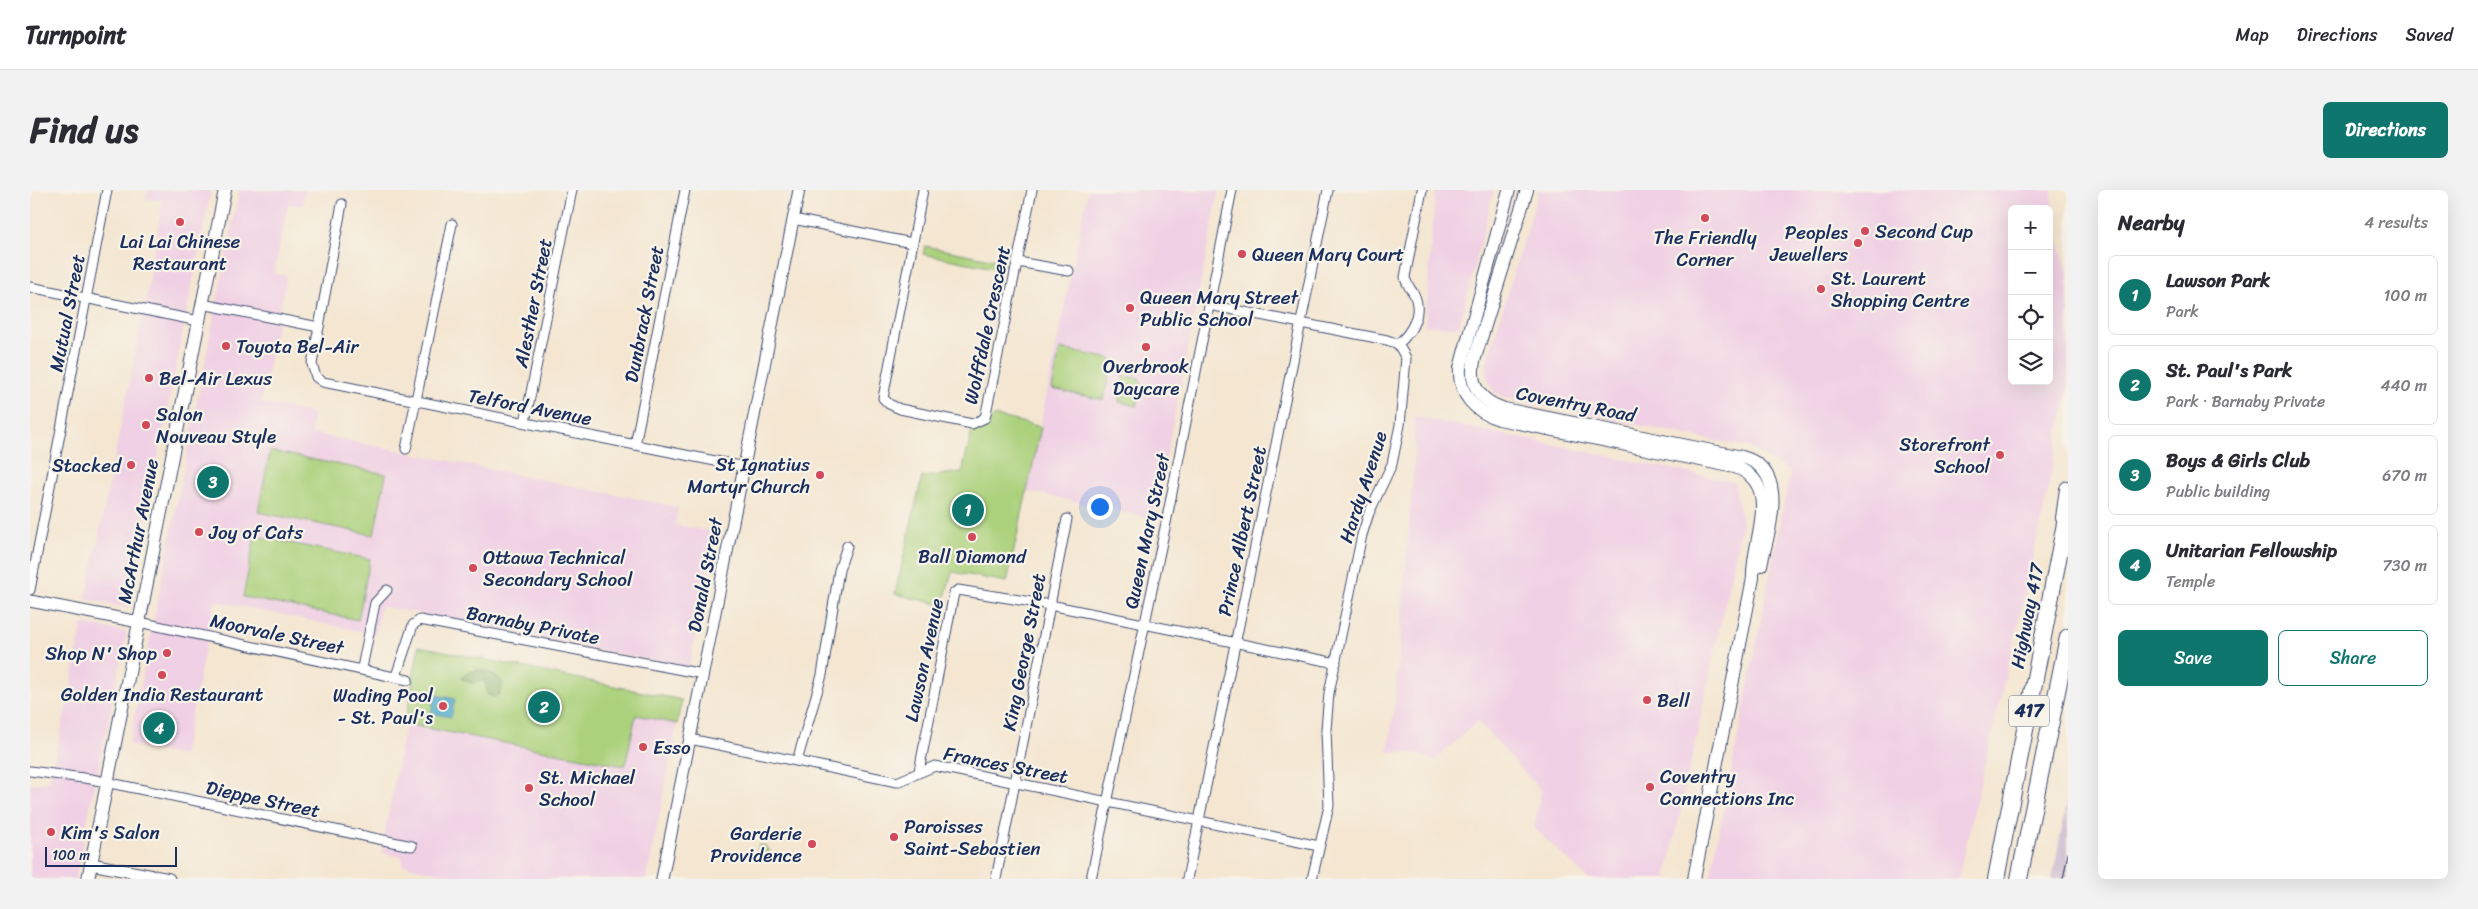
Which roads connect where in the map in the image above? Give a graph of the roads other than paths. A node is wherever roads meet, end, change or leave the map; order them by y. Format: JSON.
{"nodes":[{"id":1,"x":107,"y":190,"type":"edge"},
{"id":2,"x":225,"y":190,"type":"edge"},
{"id":3,"x":572,"y":190,"type":"edge"},
{"id":4,"x":685,"y":190,"type":"edge"},
{"id":5,"x":799,"y":190,"type":"edge"},
{"id":6,"x":923,"y":190,"type":"edge"},
{"id":7,"x":1032,"y":190,"type":"edge"},
{"id":8,"x":1232,"y":190,"type":"edge"},
{"id":9,"x":1328,"y":190,"type":"edge"},
{"id":10,"x":1422,"y":190,"type":"edge"},
{"id":11,"x":1509,"y":190,"type":"edge"},
{"id":12,"x":1527,"y":190,"type":"edge"},
{"id":13,"x":342,"y":204,"type":"dead end"},
{"id":14,"x":793,"y":219,"type":"junction"},
{"id":15,"x":452,"y":224,"type":"dead end"},
{"id":16,"x":912,"y":243,"type":"junction"},
{"id":17,"x":1018,"y":262,"type":"junction"},
{"id":18,"x":1069,"y":271,"type":"dead end"},
{"id":19,"x":30,"y":287,"type":"edge"},
{"id":20,"x":86,"y":298,"type":"junction"},
{"id":21,"x":202,"y":304,"type":"junction"},
{"id":22,"x":1209,"y":305,"type":"junction"},
{"id":23,"x":199,"y":321,"type":"junction"},
{"id":24,"x":1302,"y":324,"type":"junction"},
{"id":25,"x":318,"y":327,"type":"junction"},
{"id":26,"x":1398,"y":344,"type":"junction"},
{"id":27,"x":415,"y":400,"type":"junction"},
{"id":28,"x":525,"y":422,"type":"junction"},
{"id":29,"x":635,"y":444,"type":"junction"},
{"id":30,"x":406,"y":449,"type":"dead end"},
{"id":31,"x":745,"y":467,"type":"junction"},
{"id":32,"x":2068,"y":489,"type":"edge"},
{"id":33,"x":2068,"y":508,"type":"edge"},
{"id":34,"x":1067,"y":519,"type":"dead end"},
{"id":35,"x":2061,"y":543,"type":"junction"},
{"id":36,"x":847,"y":546,"type":"dead end"},
{"id":37,"x":1754,"y":578,"type":"junction"},
{"id":38,"x":30,"y":590,"type":"edge"},
{"id":39,"x":388,"y":590,"type":"dead end"},
{"id":40,"x":30,"y":601,"type":"edge"},
{"id":41,"x":1050,"y":605,"type":"junction"},
{"id":42,"x":139,"y":622,"type":"junction"},
{"id":43,"x":1144,"y":626,"type":"junction"},
{"id":44,"x":2068,"y":636,"type":"edge"},
{"id":45,"x":1235,"y":644,"type":"junction"},
{"id":46,"x":1336,"y":663,"type":"junction"},
{"id":47,"x":362,"y":668,"type":"junction"},
{"id":48,"x":703,"y":674,"type":"junction"},
{"id":49,"x":396,"y":676,"type":"junction"},
{"id":50,"x":408,"y":680,"type":"dead end"},
{"id":51,"x":690,"y":739,"type":"junction"},
{"id":52,"x":797,"y":761,"type":"junction"},
{"id":53,"x":30,"y":771,"type":"edge"},
{"id":54,"x":919,"y":771,"type":"junction"},
{"id":55,"x":107,"y":783,"type":"junction"},
{"id":56,"x":1015,"y":783,"type":"junction"},
{"id":57,"x":1107,"y":801,"type":"junction"},
{"id":58,"x":1198,"y":821,"type":"junction"},
{"id":59,"x":412,"y":846,"type":"dead end"},
{"id":60,"x":1319,"y":846,"type":"junction"},
{"id":61,"x":91,"y":864,"type":"junction"},
{"id":62,"x":88,"y":879,"type":"edge"},
{"id":63,"x":169,"y":879,"type":"edge"},
{"id":64,"x":662,"y":879,"type":"edge"},
{"id":65,"x":996,"y":879,"type":"edge"},
{"id":66,"x":1091,"y":879,"type":"edge"},
{"id":67,"x":1187,"y":879,"type":"edge"},
{"id":68,"x":1312,"y":879,"type":"edge"},
{"id":69,"x":1694,"y":879,"type":"edge"},
{"id":70,"x":1996,"y":879,"type":"edge"},
{"id":71,"x":2019,"y":879,"type":"edge"}],
"edges":[{"from":1,"to":20,"type":"street","name":"Mutual Street"},
{"from":2,"to":21,"type":"main road","name":"McArthur Avenue"},
{"from":3,"to":28,"type":"street","name":"Alesther Street"},
{"from":4,"to":29,"type":"street","name":"Dunbrack Street"},
{"from":5,"to":14,"type":"street","name":"Donald Street"},
{"from":6,"to":16,"type":"street","name":"Wolffdale Crescent"},
{"from":7,"to":17,"type":"street","name":"Wolffdale Crescent"},
{"from":8,"to":22,"type":"street","name":"Queen Mary Street"},
{"from":9,"to":24,"type":"street","name":"Prince Albert Street"},
{"from":10,"to":26,"type":"street"},
{"from":11,"to":37,"type":"main road","name":"Coventry Road"},
{"from":12,"to":37,"type":"main road","name":"Coventry Road"},
{"from":13,"to":25,"type":"street"},
{"from":14,"to":16,"type":"street"},
{"from":14,"to":31,"type":"street","name":"Donald Street"},
{"from":15,"to":27,"type":"street"},
{"from":16,"to":17,"type":"street","name":"Wolffdale Crescent"},
{"from":17,"to":18,"type":"street"},
{"from":19,"to":20,"type":"street"},
{"from":20,"to":23,"type":"street"},
{"from":20,"to":38,"type":"street","name":"Mutual Street"},
{"from":21,"to":23,"type":"main road","name":"McArthur Avenue"},
{"from":21,"to":25,"type":"street"},
{"from":22,"to":24,"type":"street"},
{"from":22,"to":43,"type":"street","name":"Queen Mary Street"},
{"from":23,"to":42,"type":"main road","name":"McArthur Avenue"},
{"from":24,"to":26,"type":"street"},
{"from":24,"to":45,"type":"street","name":"Prince Albert Street"},
{"from":25,"to":27,"type":"street","name":"Telford Avenue"},
{"from":26,"to":46,"type":"street","name":"Hardy Avenue"},
{"from":27,"to":28,"type":"street","name":"Telford Avenue"},
{"from":27,"to":30,"type":"street"},
{"from":28,"to":29,"type":"street","name":"Telford Avenue"},
{"from":29,"to":31,"type":"street","name":"Telford Avenue"},
{"from":31,"to":48,"type":"street","name":"Donald Street"},
{"from":32,"to":35,"type":"highway"},
{"from":33,"to":35,"type":"highway","name":"Highway 417","number":"417"},
{"from":34,"to":41,"type":"street","name":"King George Street"},
{"from":35,"to":70,"type":"highway","name":"Highway 417","number":"417"},
{"from":36,"to":52,"type":"street"},
{"from":37,"to":69,"type":"main road","name":"Coventry Road"},
{"from":39,"to":47,"type":"street"},
{"from":40,"to":42,"type":"street"},
{"from":41,"to":43,"type":"street"},
{"from":41,"to":54,"type":"street","name":"Lawson Avenue"},
{"from":41,"to":56,"type":"street","name":"King George Street"},
{"from":42,"to":47,"type":"street","name":"Moorvale Street"},
{"from":42,"to":55,"type":"main road","name":"McArthur Avenue"},
{"from":43,"to":45,"type":"street"},
{"from":43,"to":57,"type":"street","name":"Queen Mary Street"},
{"from":44,"to":71,"type":"highway","number":"417"},
{"from":45,"to":46,"type":"street"},
{"from":45,"to":58,"type":"street","name":"Prince Albert Street"},
{"from":46,"to":60,"type":"street","name":"Hardy Avenue"},
{"from":47,"to":49,"type":"street","name":"Moorvale Street"},
{"from":48,"to":49,"type":"street","name":"Barnaby Private"},
{"from":48,"to":51,"type":"street","name":"Donald Street"},
{"from":49,"to":50,"type":"street","name":"Moorvale Street"},
{"from":51,"to":52,"type":"street","name":"Frances Street"},
{"from":51,"to":64,"type":"street","name":"Donald Street"},
{"from":52,"to":54,"type":"street","name":"Frances Street"},
{"from":53,"to":55,"type":"street","name":"Dieppe Street"},
{"from":54,"to":56,"type":"street","name":"Frances Street"},
{"from":55,"to":59,"type":"street","name":"Dieppe Street"},
{"from":55,"to":61,"type":"main road","name":"McArthur Avenue"},
{"from":56,"to":57,"type":"street","name":"Frances Street"},
{"from":56,"to":65,"type":"street","name":"King George Street"},
{"from":57,"to":58,"type":"street","name":"Frances Street"},
{"from":57,"to":66,"type":"street","name":"Queen Mary Street"},
{"from":58,"to":60,"type":"street","name":"Frances Street"},
{"from":58,"to":67,"type":"street","name":"Prince Albert Street"},
{"from":60,"to":68,"type":"street","name":"Hardy Avenue"},
{"from":61,"to":62,"type":"main road","name":"McArthur Avenue"},
{"from":61,"to":63,"type":"street"}]}
